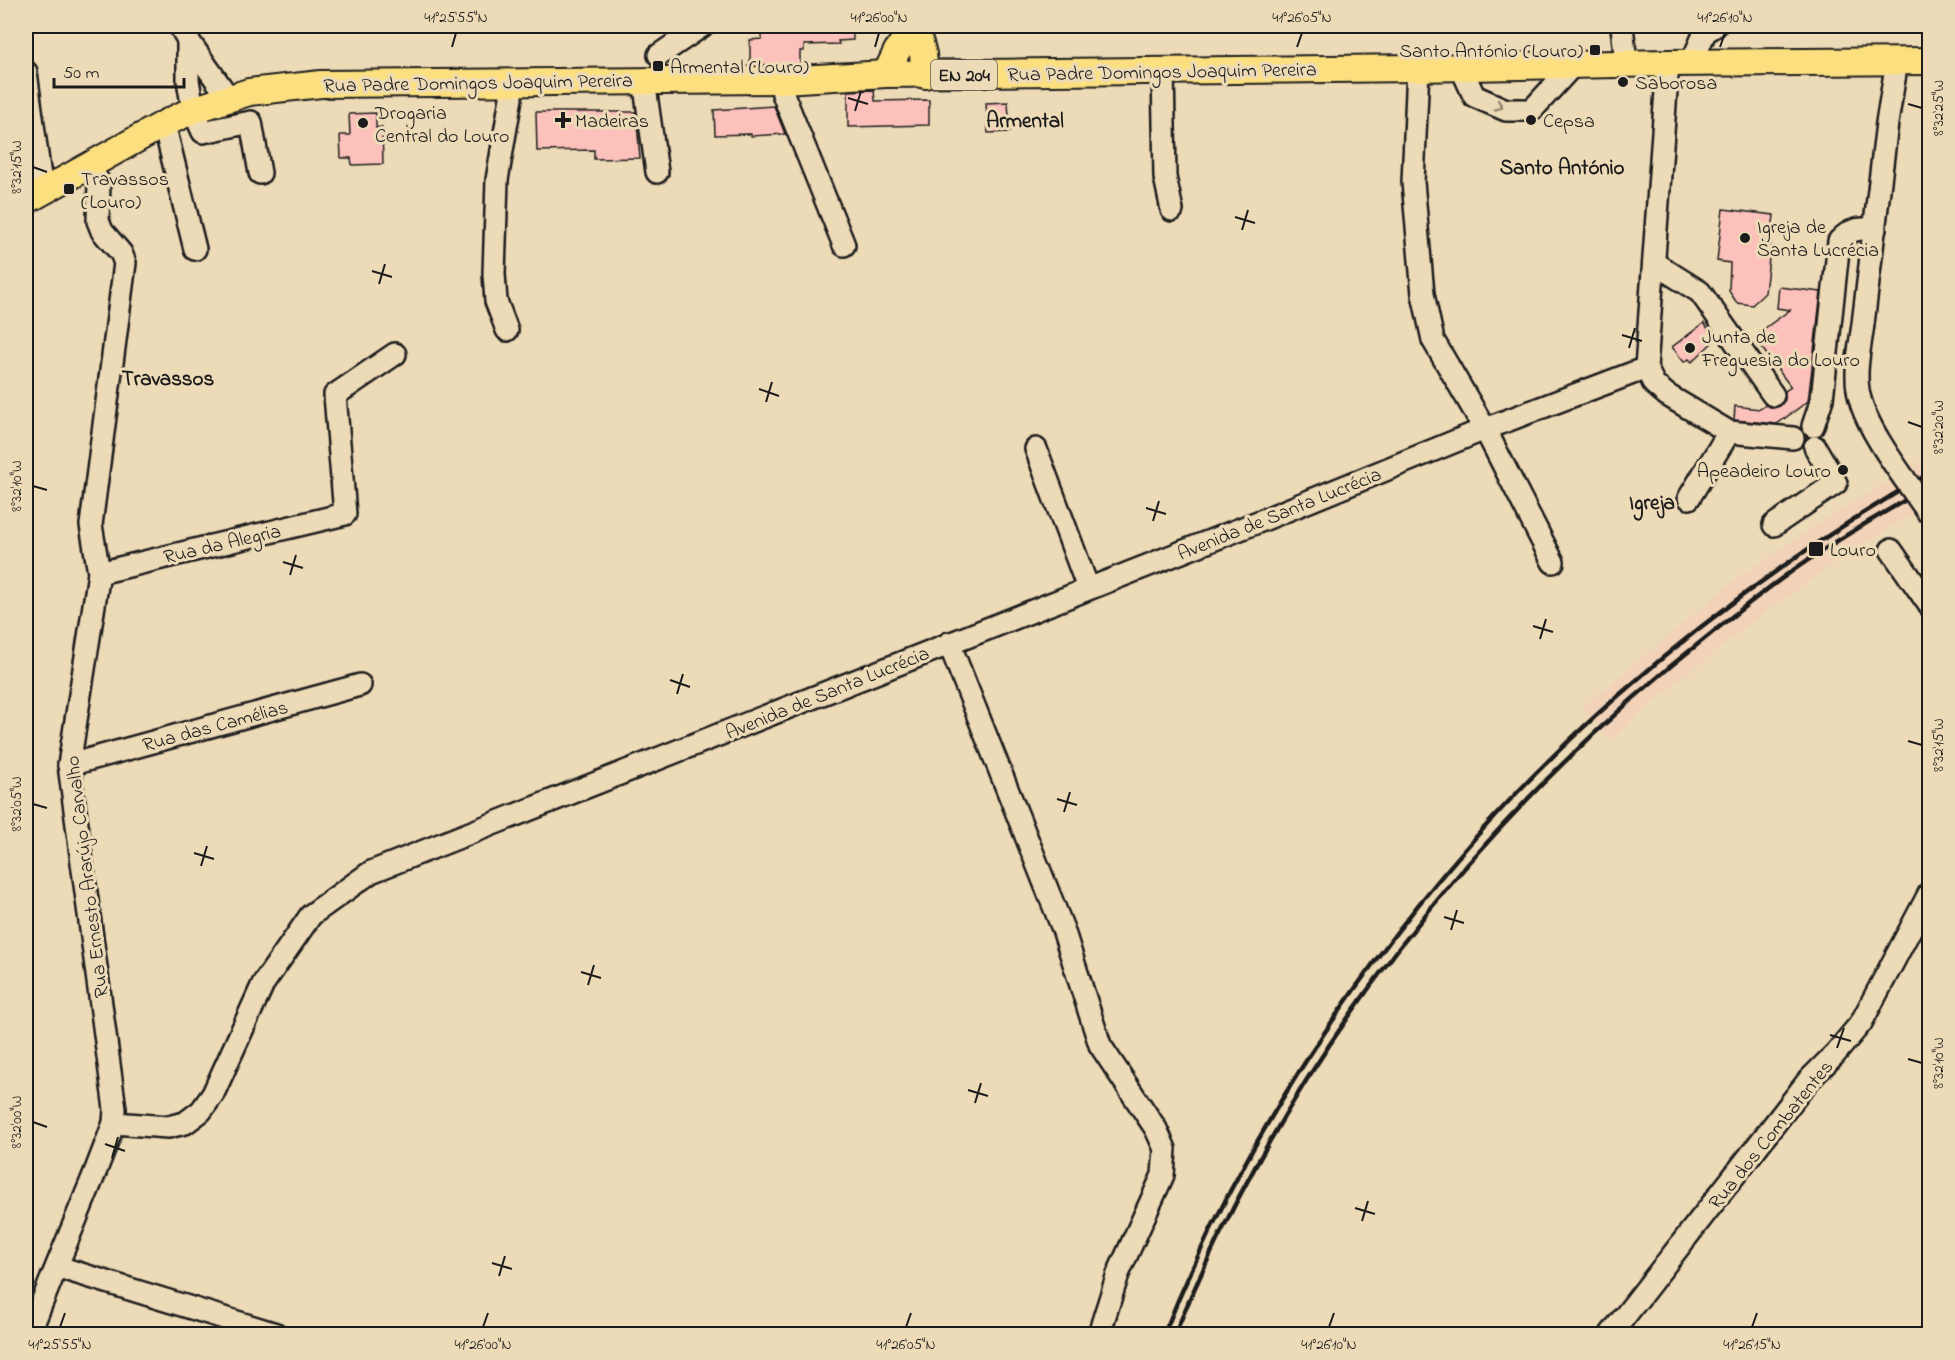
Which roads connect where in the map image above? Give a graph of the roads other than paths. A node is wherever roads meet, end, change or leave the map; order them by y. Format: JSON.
{"nodes":[{"id":1,"x":702,"y":26,"type":"edge"},
{"id":2,"x":914,"y":26,"type":"edge"},
{"id":3,"x":1622,"y":26,"type":"edge"},
{"id":4,"x":1715,"y":26,"type":"edge"},
{"id":5,"x":184,"y":33,"type":"edge"},
{"id":6,"x":659,"y":55,"type":"dead end"},
{"id":7,"x":1897,"y":61,"type":"junction"},
{"id":8,"x":1929,"y":61,"type":"edge"},
{"id":9,"x":1680,"y":62,"type":"junction"},
{"id":10,"x":1626,"y":63,"type":"junction"},
{"id":11,"x":1574,"y":65,"type":"junction"},
{"id":12,"x":1461,"y":67,"type":"junction"},
{"id":13,"x":1418,"y":68,"type":"junction"},
{"id":14,"x":1163,"y":70,"type":"junction"},
{"id":15,"x":26,"y":72,"type":"edge"},
{"id":16,"x":886,"y":74,"type":"junction"},
{"id":17,"x":925,"y":75,"type":"junction"},
{"id":18,"x":644,"y":80,"type":"junction"},
{"id":19,"x":782,"y":80,"type":"junction"},
{"id":20,"x":510,"y":81,"type":"junction"},
{"id":21,"x":239,"y":95,"type":"junction"},
{"id":22,"x":193,"y":110,"type":"junction"},
{"id":23,"x":251,"y":122,"type":"junction"},
{"id":24,"x":164,"y":124,"type":"junction"},
{"id":25,"x":90,"y":165,"type":"junction"},
{"id":26,"x":657,"y":172,"type":"dead end"},
{"id":27,"x":260,"y":173,"type":"dead end"},
{"id":28,"x":34,"y":197,"type":"edge"},
{"id":29,"x":1172,"y":210,"type":"dead end"},
{"id":30,"x":1875,"y":229,"type":"junction"},
{"id":31,"x":844,"y":245,"type":"dead end"},
{"id":32,"x":195,"y":249,"type":"dead end"},
{"id":33,"x":1654,"y":263,"type":"junction"},
{"id":34,"x":507,"y":330,"type":"dead end"},
{"id":35,"x":395,"y":354,"type":"dead end"},
{"id":36,"x":1646,"y":368,"type":"junction"},
{"id":37,"x":1773,"y":394,"type":"dead end"},
{"id":38,"x":1485,"y":429,"type":"junction"},
{"id":39,"x":1729,"y":432,"type":"junction"},
{"id":40,"x":1814,"y":437,"type":"junction"},
{"id":41,"x":1036,"y":449,"type":"dead end"},
{"id":42,"x":1689,"y":498,"type":"dead end"},
{"id":43,"x":1929,"y":515,"type":"edge"},
{"id":44,"x":1774,"y":525,"type":"dead end"},
{"id":45,"x":1897,"y":559,"type":"dead end"},
{"id":46,"x":1553,"y":562,"type":"dead end"},
{"id":47,"x":99,"y":573,"type":"junction"},
{"id":48,"x":1088,"y":588,"type":"junction"},
{"id":49,"x":1929,"y":606,"type":"edge"},
{"id":50,"x":949,"y":643,"type":"junction"},
{"id":51,"x":360,"y":685,"type":"dead end"},
{"id":52,"x":69,"y":765,"type":"junction"},
{"id":53,"x":1929,"y":892,"type":"edge"},
{"id":54,"x":114,"y":1122,"type":"junction"},
{"id":55,"x":58,"y":1267,"type":"junction"},
{"id":56,"x":29,"y":1335,"type":"edge"},
{"id":57,"x":276,"y":1335,"type":"edge"},
{"id":58,"x":1099,"y":1335,"type":"edge"},
{"id":59,"x":1611,"y":1335,"type":"edge"}],
"edges":[{"from":1,"to":6,"type":"street"},
{"from":2,"to":16,"type":"main road"},
{"from":2,"to":17,"type":"main road"},
{"from":3,"to":10,"type":"street"},
{"from":4,"to":9,"type":"street"},
{"from":5,"to":21,"type":"street"},
{"from":5,"to":22,"type":"street"},
{"from":7,"to":8,"type":"main road","name":"Rua Padre Domingos Joaquim Pereira","number":"EN 204"},
{"from":7,"to":9,"type":"main road","name":"Rua Padre Domingos Joaquim Pereira","number":"EN 204"},
{"from":7,"to":30,"type":"street"},
{"from":9,"to":10,"type":"main road","name":"Rua Padre Domingos Joaquim Pereira","number":"EN 204"},
{"from":9,"to":33,"type":"street"},
{"from":10,"to":11,"type":"main road","name":"Rua Padre Domingos Joaquim Pereira","number":"EN 204"},
{"from":11,"to":12,"type":"main road","name":"Rua Padre Domingos Joaquim Pereira","number":"EN 204"},
{"from":12,"to":11,"type":"street","one_way":true},
{"from":12,"to":13,"type":"main road","name":"Rua Padre Domingos Joaquim Pereira","number":"EN 204"},
{"from":13,"to":14,"type":"main road","name":"Rua Padre Domingos Joaquim Pereira","number":"EN 204"},
{"from":13,"to":38,"type":"street"},
{"from":14,"to":17,"type":"main road","name":"Rua Padre Domingos Joaquim Pereira","number":"EN 204"},
{"from":14,"to":29,"type":"street"},
{"from":15,"to":28,"type":"street"},
{"from":16,"to":17,"type":"main road","name":"Rua Padre Domingos Joaquim Pereira","number":"EN 204"},
{"from":16,"to":19,"type":"main road","name":"Rua Padre Domingos Joaquim Pereira","number":"EN 204"},
{"from":18,"to":19,"type":"main road","name":"Rua Padre Domingos Joaquim Pereira","number":"EN 204"},
{"from":18,"to":20,"type":"main road","name":"Rua Padre Domingos Joaquim Pereira","number":"EN 204"},
{"from":18,"to":26,"type":"street"},
{"from":19,"to":31,"type":"street"},
{"from":20,"to":21,"type":"main road","name":"Rua Padre Domingos Joaquim Pereira","number":"EN 204"},
{"from":20,"to":34,"type":"street"},
{"from":21,"to":22,"type":"main road","name":"Rua Padre Domingos Joaquim Pereira","number":"EN 204"},
{"from":21,"to":23,"type":"street"},
{"from":22,"to":23,"type":"street"},
{"from":22,"to":24,"type":"main road","name":"Rua Padre Domingos Joaquim Pereira","number":"EN 204"},
{"from":23,"to":27,"type":"street"},
{"from":24,"to":25,"type":"main road","name":"Rua Padre Domingos Joaquim Pereira","number":"EN 204"},
{"from":24,"to":32,"type":"street"},
{"from":25,"to":28,"type":"main road","name":"Rua Padre Domingos Joaquim Pereira","number":"EN 204"},
{"from":25,"to":47,"type":"street","name":"Rua Ernesto Ararújo Carvalho"},
{"from":30,"to":40,"type":"street"},
{"from":30,"to":43,"type":"street","bridge":true},
{"from":33,"to":36,"type":"street"},
{"from":33,"to":37,"type":"street"},
{"from":35,"to":47,"type":"street","name":"Rua da Alegria"},
{"from":36,"to":38,"type":"street","name":"Avenida de Santa Lucrécia"},
{"from":36,"to":39,"type":"street"},
{"from":38,"to":46,"type":"street"},
{"from":38,"to":48,"type":"street","name":"Avenida de Santa Lucrécia"},
{"from":39,"to":40,"type":"street"},
{"from":39,"to":42,"type":"street"},
{"from":40,"to":44,"type":"street"},
{"from":41,"to":48,"type":"street"},
{"from":45,"to":49,"type":"street"},
{"from":47,"to":52,"type":"street","name":"Rua Ernesto Ararújo Carvalho"},
{"from":48,"to":50,"type":"street","name":"Avenida de Santa Lucrécia"},
{"from":50,"to":54,"type":"street","name":"Avenida de Santa Lucrécia"},
{"from":50,"to":58,"type":"street"},
{"from":51,"to":52,"type":"street","name":"Rua das Camélias"},
{"from":52,"to":54,"type":"street","name":"Rua Ernesto Ararújo Carvalho"},
{"from":53,"to":59,"type":"street","name":"Rua dos Combatentes"},
{"from":54,"to":55,"type":"street","name":"Rua Ernesto Ararújo Carvalho"},
{"from":55,"to":56,"type":"street","name":"Rua Ernesto Ararújo Carvalho"},
{"from":55,"to":57,"type":"street"}]}
